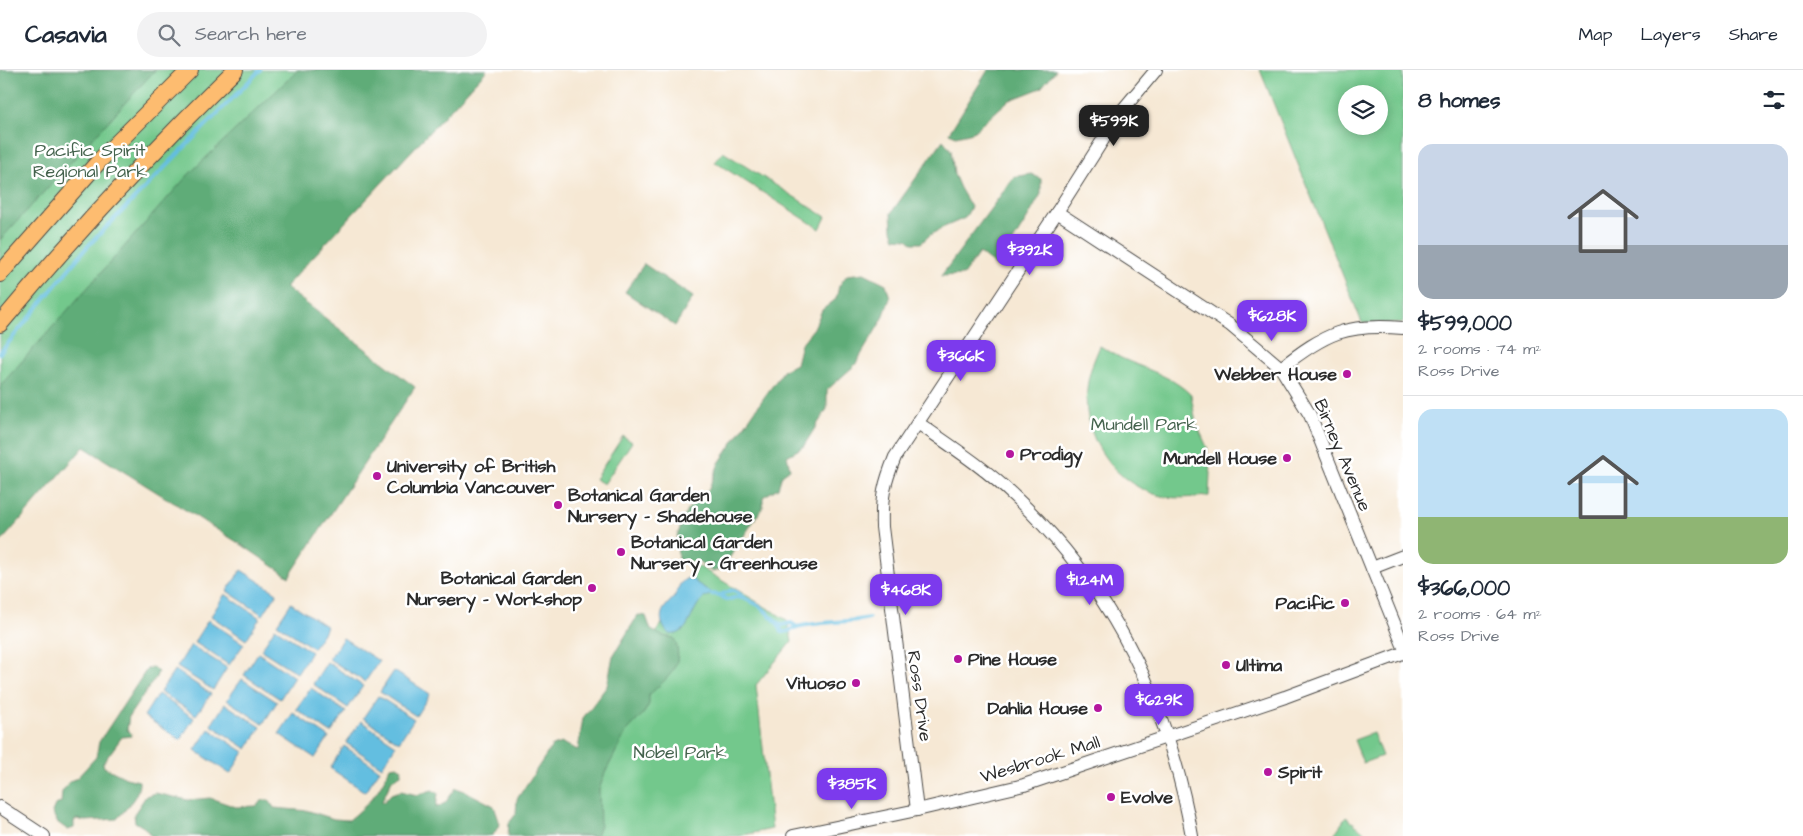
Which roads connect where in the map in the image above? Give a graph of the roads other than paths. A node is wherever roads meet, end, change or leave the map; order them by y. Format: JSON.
{"nodes":[{"id":1,"x":190,"y":70,"type":"edge"},
{"id":2,"x":235,"y":70,"type":"edge"},
{"id":3,"x":1156,"y":70,"type":"edge"},
{"id":4,"x":1057,"y":212,"type":"junction"},
{"id":5,"x":0,"y":274,"type":"edge"},
{"id":6,"x":0,"y":324,"type":"edge"},
{"id":7,"x":1403,"y":328,"type":"edge"},
{"id":8,"x":1281,"y":368,"type":"junction"},
{"id":9,"x":918,"y":423,"type":"junction"},
{"id":10,"x":1403,"y":556,"type":"edge"},
{"id":11,"x":1372,"y":568,"type":"junction"},
{"id":12,"x":1403,"y":645,"type":"edge"},
{"id":13,"x":1403,"y":653,"type":"edge"},
{"id":14,"x":1168,"y":738,"type":"junction"},
{"id":15,"x":0,"y":807,"type":"edge"},
{"id":16,"x":917,"y":810,"type":"junction"},
{"id":17,"x":44,"y":836,"type":"edge"},
{"id":18,"x":793,"y":836,"type":"edge"},
{"id":19,"x":1192,"y":836,"type":"edge"}],
"edges":[{"from":1,"to":5,"type":"main road"},
{"from":2,"to":6,"type":"main road"},
{"from":3,"to":4,"type":"street","name":"Ross Drive"},
{"from":4,"to":8,"type":"street","name":"Birney Avenue"},
{"from":4,"to":9,"type":"street","name":"Ross Drive"},
{"from":7,"to":8,"type":"street"},
{"from":8,"to":11,"type":"street","name":"Birney Avenue"},
{"from":9,"to":14,"type":"street"},
{"from":9,"to":16,"type":"street","name":"Ross Drive"},
{"from":10,"to":11,"type":"street"},
{"from":11,"to":12,"type":"street","name":"Birney Avenue"},
{"from":13,"to":14,"type":"street","name":"Wesbrook Mall"},
{"from":14,"to":16,"type":"street","name":"Wesbrook Mall"},
{"from":14,"to":19,"type":"street"},
{"from":15,"to":17,"type":"street"},
{"from":16,"to":18,"type":"street","name":"Wesbrook Mall"}]}
